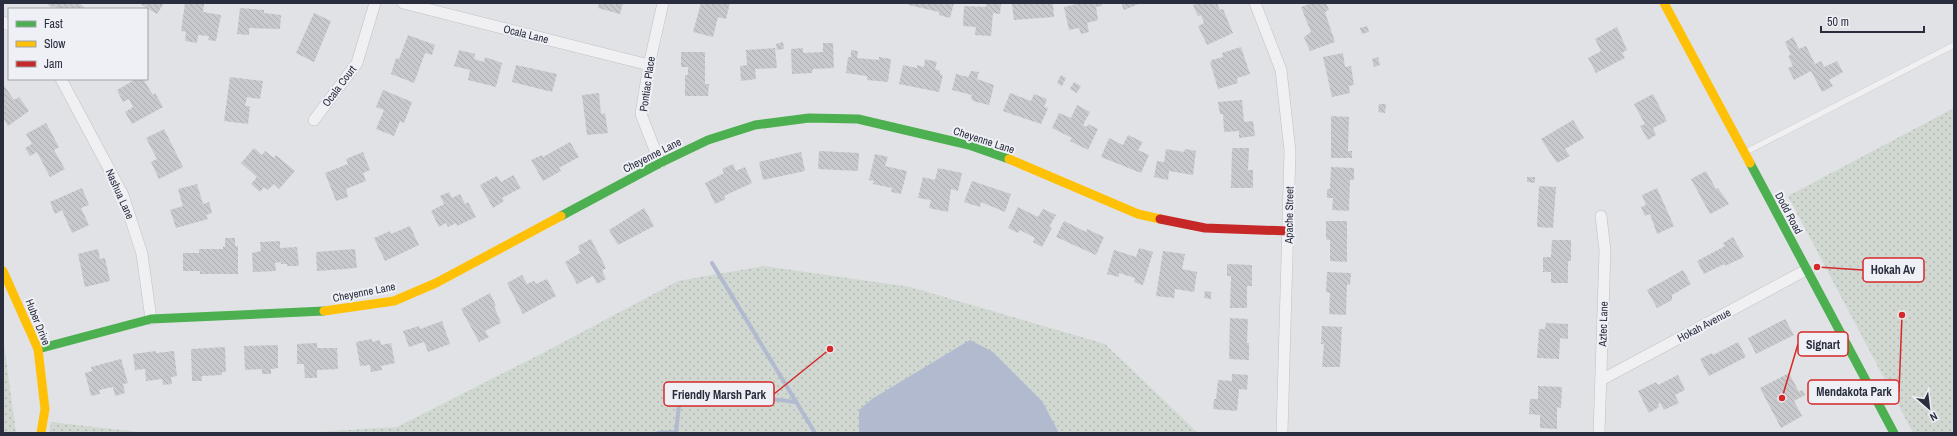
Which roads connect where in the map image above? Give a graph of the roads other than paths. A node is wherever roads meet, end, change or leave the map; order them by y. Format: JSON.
{"nodes":[{"id":1,"x":375,"y":3,"type":"edge"},
{"id":2,"x":403,"y":3,"type":"edge"},
{"id":3,"x":663,"y":3,"type":"edge"},
{"id":4,"x":1255,"y":3,"type":"edge"},
{"id":5,"x":1664,"y":3,"type":"edge"},
{"id":6,"x":1954,"y":45,"type":"edge"},
{"id":7,"x":648,"y":65,"type":"junction"},
{"id":8,"x":62,"y":80,"type":"edge"},
{"id":9,"x":314,"y":120,"type":"dead end"},
{"id":10,"x":1744,"y":153,"type":"junction"},
{"id":11,"x":660,"y":163,"type":"junction"},
{"id":12,"x":1601,"y":216,"type":"dead end"},
{"id":13,"x":1289,"y":231,"type":"junction"},
{"id":14,"x":1806,"y":270,"type":"junction"},
{"id":15,"x":3,"y":271,"type":"edge"},
{"id":16,"x":151,"y":319,"type":"junction"},
{"id":17,"x":38,"y":349,"type":"junction"},
{"id":18,"x":1601,"y":380,"type":"junction"},
{"id":19,"x":42,"y":433,"type":"edge"},
{"id":20,"x":1282,"y":433,"type":"edge"},
{"id":21,"x":1599,"y":433,"type":"edge"},
{"id":22,"x":1894,"y":433,"type":"edge"}],
"edges":[{"from":1,"to":9,"type":"street","name":"Ocala Court"},
{"from":2,"to":7,"type":"street","name":"Ocala Lane"},
{"from":3,"to":7,"type":"street","name":"Pontiac Place"},
{"from":4,"to":13,"type":"street","name":"Apache Street"},
{"from":5,"to":10,"type":"street","name":"Dodd Road"},
{"from":6,"to":10,"type":"lane"},
{"from":7,"to":11,"type":"street","name":"Pontiac Place"},
{"from":8,"to":16,"type":"street","name":"Nashua Lane"},
{"from":10,"to":14,"type":"street","name":"Dodd Road"},
{"from":11,"to":13,"type":"street","name":"Cheyenne Lane"},
{"from":11,"to":16,"type":"street","name":"Cheyenne Lane"},
{"from":12,"to":18,"type":"street","name":"Aztec Lane"},
{"from":13,"to":20,"type":"street","name":"Apache Street"},
{"from":14,"to":18,"type":"street","name":"Hokah Avenue"},
{"from":14,"to":22,"type":"street","name":"Dodd Road"},
{"from":15,"to":17,"type":"street","name":"Huber Drive"},
{"from":16,"to":17,"type":"street","name":"Cheyenne Lane"},
{"from":17,"to":19,"type":"street","name":"Huber Drive"},
{"from":18,"to":21,"type":"street","name":"Aztec Lane"}]}
